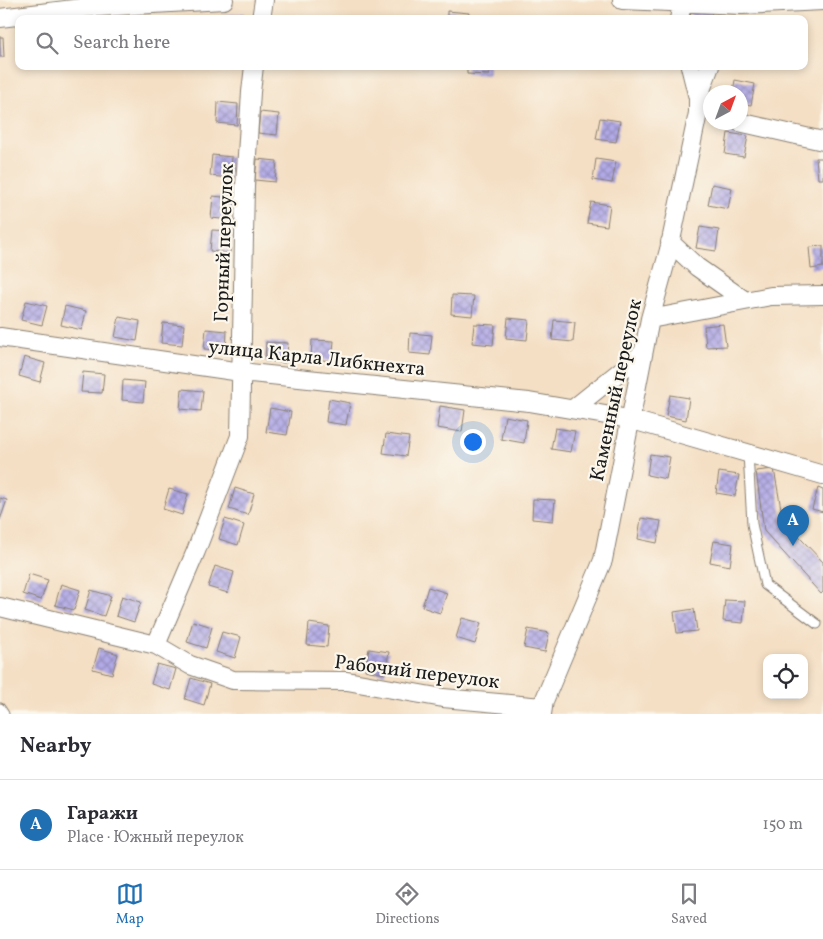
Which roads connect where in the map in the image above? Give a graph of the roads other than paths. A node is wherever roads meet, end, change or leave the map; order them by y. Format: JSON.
{"nodes":[{"id":1,"x":224,"y":0,"type":"edge"},
{"id":2,"x":264,"y":0,"type":"edge"},
{"id":3,"x":622,"y":0,"type":"edge"},
{"id":4,"x":823,"y":0,"type":"edge"},
{"id":5,"x":681,"y":7,"type":"edge"},
{"id":6,"x":738,"y":12,"type":"edge"},
{"id":7,"x":25,"y":15,"type":"edge"},
{"id":8,"x":262,"y":15,"type":"edge"},
{"id":9,"x":15,"y":16,"type":"edge"},
{"id":10,"x":0,"y":18,"type":"edge"},
{"id":11,"x":254,"y":70,"type":"edge"},
{"id":12,"x":691,"y":70,"type":"edge"},
{"id":13,"x":709,"y":70,"type":"edge"},
{"id":14,"x":702,"y":109,"type":"edge"},
{"id":15,"x":748,"y":124,"type":"edge"},
{"id":16,"x":823,"y":141,"type":"edge"},
{"id":17,"x":670,"y":242,"type":"junction"},
{"id":18,"x":823,"y":295,"type":"edge"},
{"id":19,"x":744,"y":300,"type":"junction"},
{"id":20,"x":650,"y":319,"type":"junction"},
{"id":21,"x":0,"y":337,"type":"edge"},
{"id":22,"x":643,"y":353,"type":"junction"},
{"id":23,"x":241,"y":372,"type":"junction"},
{"id":24,"x":573,"y":409,"type":"junction"},
{"id":25,"x":629,"y":419,"type":"junction"},
{"id":26,"x":748,"y":453,"type":"junction"},
{"id":27,"x":823,"y":475,"type":"edge"},
{"id":28,"x":0,"y":607,"type":"edge"},
{"id":29,"x":817,"y":624,"type":"dead end"},
{"id":30,"x":156,"y":645,"type":"junction"},
{"id":31,"x":0,"y":708,"type":"edge"},
{"id":32,"x":542,"y":711,"type":"edge"},
{"id":33,"x":4,"y":714,"type":"edge"}],
"edges":[{"from":1,"to":7,"type":"street"},
{"from":2,"to":8,"type":"street"},
{"from":3,"to":5,"type":"street"},
{"from":4,"to":6,"type":"street"},
{"from":5,"to":6,"type":"street"},
{"from":9,"to":10,"type":"street"},
{"from":11,"to":23,"type":"street","name":"Горный переулок"},
{"from":12,"to":14,"type":"street","name":"Каменный переулок"},
{"from":13,"to":14,"type":"street"},
{"from":14,"to":17,"type":"street","name":"Каменный переулок"},
{"from":15,"to":16,"type":"street"},
{"from":17,"to":19,"type":"street"},
{"from":17,"to":20,"type":"street","name":"Каменный переулок"},
{"from":18,"to":19,"type":"street"},
{"from":19,"to":20,"type":"street"},
{"from":20,"to":22,"type":"street","name":"Каменный переулок"},
{"from":21,"to":23,"type":"street","name":"улица Карла Либкнехта"},
{"from":22,"to":24,"type":"street"},
{"from":22,"to":25,"type":"street","name":"Каменный переулок"},
{"from":23,"to":24,"type":"street","name":"улица Карла Либкнехта"},
{"from":23,"to":30,"type":"street","name":"Горный переулок"},
{"from":24,"to":25,"type":"street","name":"улица Карла Либкнехта"},
{"from":25,"to":26,"type":"street","name":"улица Карла Либкнехта"},
{"from":25,"to":32,"type":"street","name":"Каменный переулок"},
{"from":26,"to":27,"type":"street","name":"улица Карла Либкнехта"},
{"from":26,"to":29,"type":"lane"},
{"from":28,"to":30,"type":"street","name":"Рабочий переулок"},
{"from":30,"to":32,"type":"street","name":"Рабочий переулок"},
{"from":31,"to":33,"type":"lane"}]}
